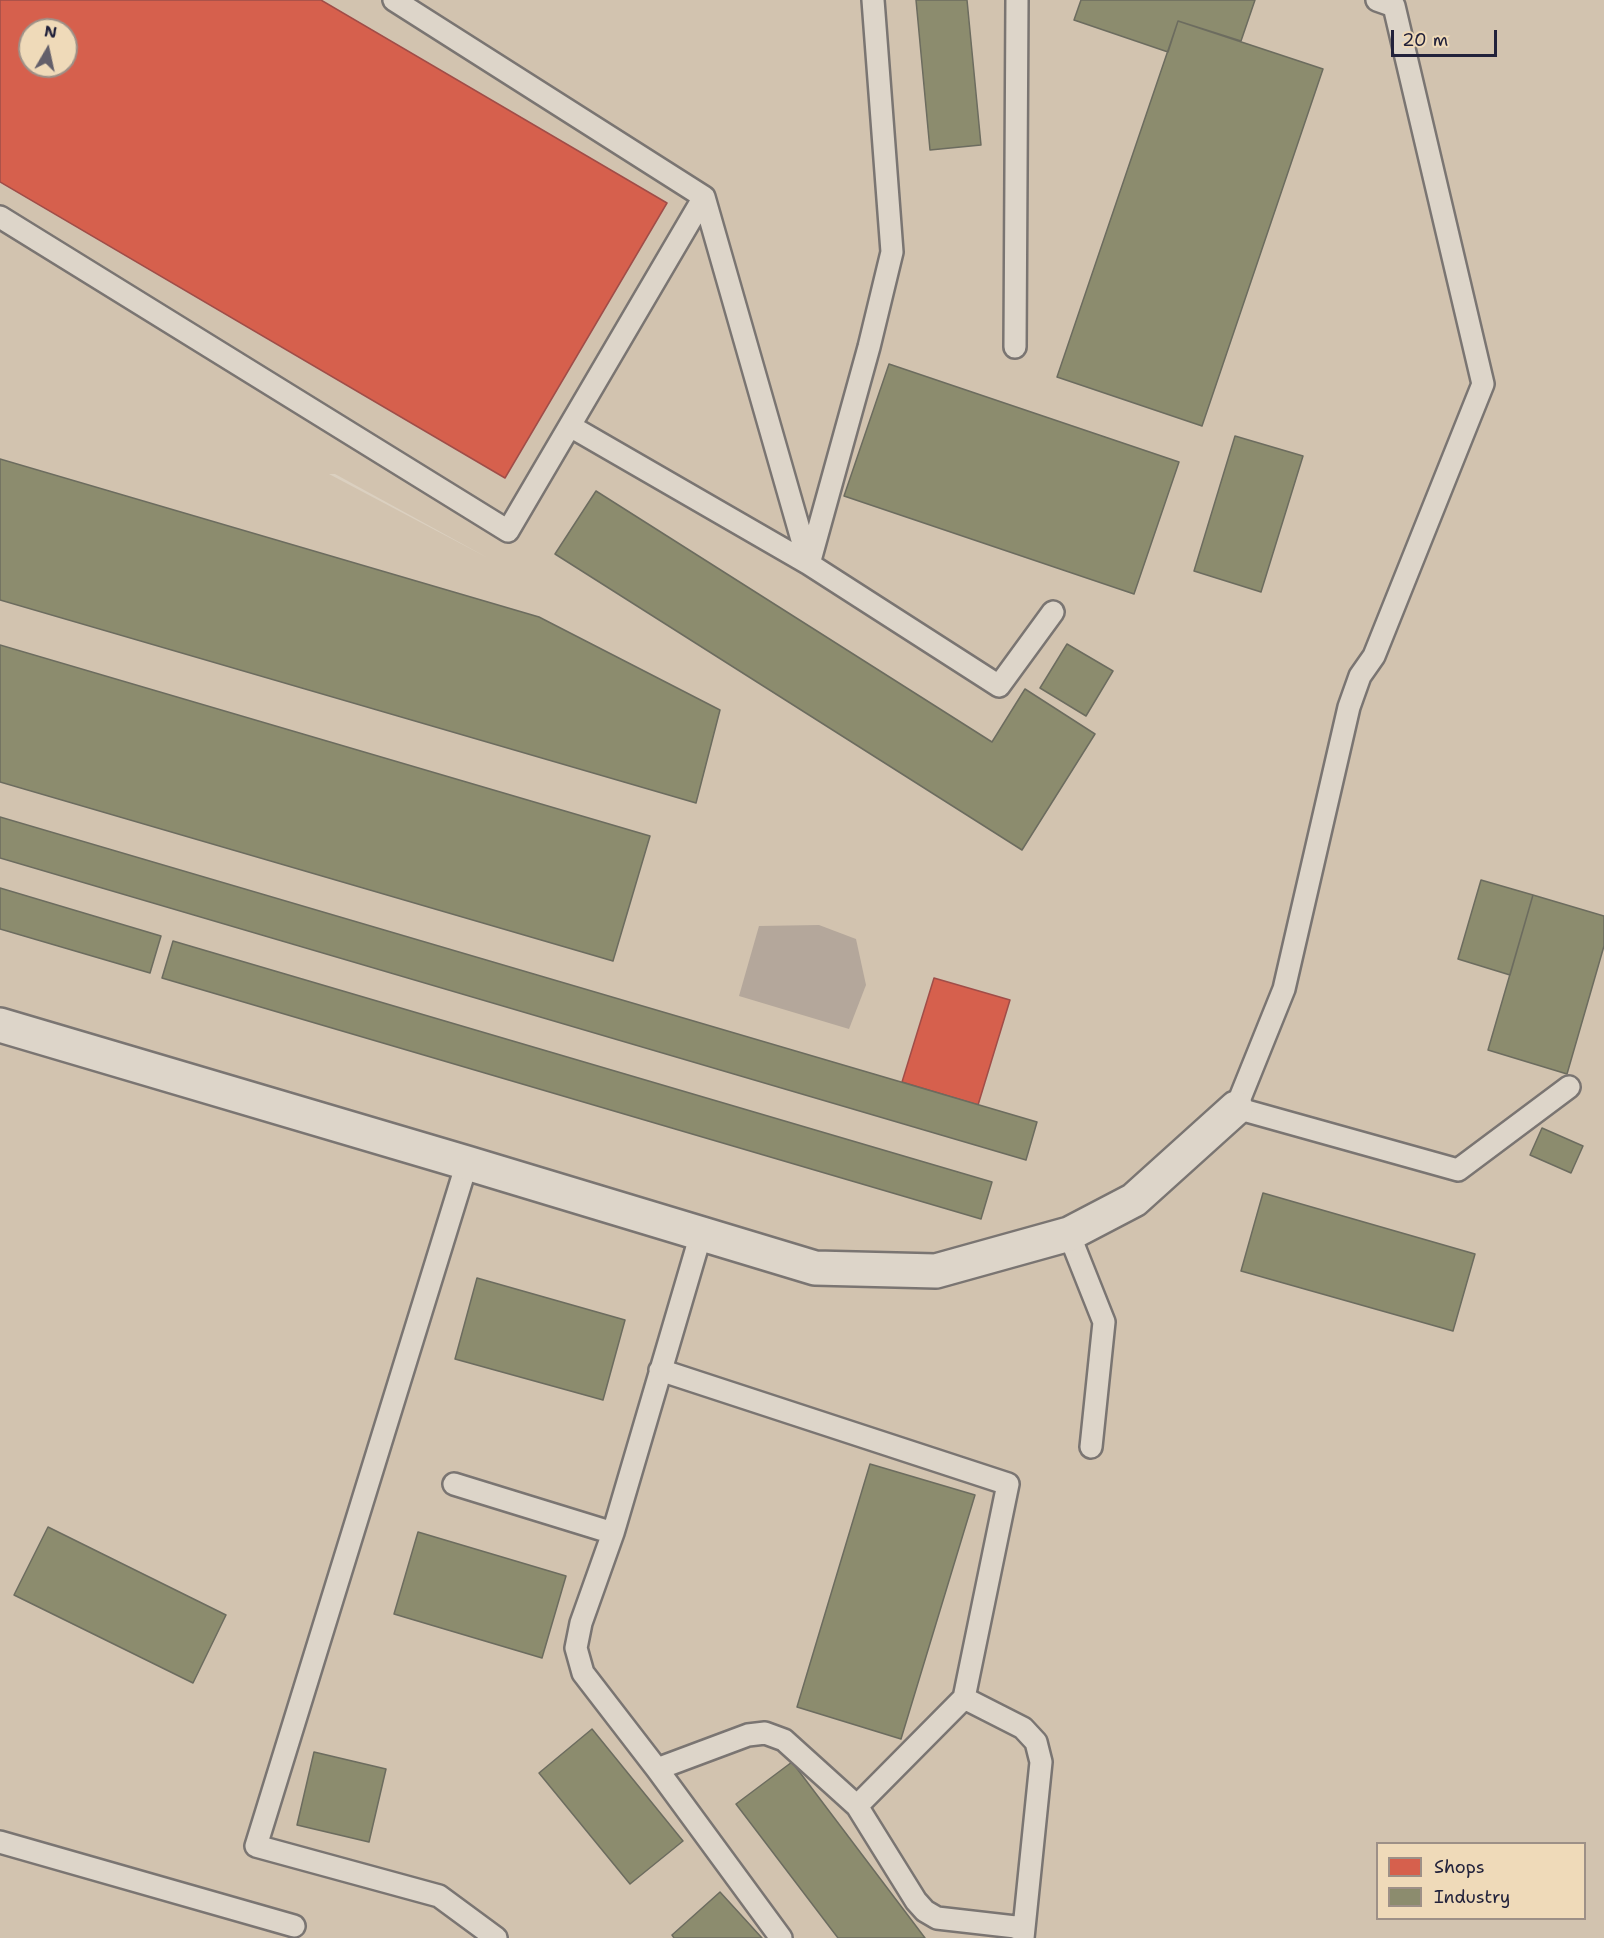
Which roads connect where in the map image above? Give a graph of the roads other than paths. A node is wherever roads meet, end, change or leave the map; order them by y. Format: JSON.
{"nodes":[{"id":1,"x":394,"y":0,"type":"edge"},
{"id":2,"x":873,"y":0,"type":"edge"},
{"id":3,"x":1017,"y":0,"type":"edge"},
{"id":4,"x":1377,"y":0,"type":"edge"},
{"id":5,"x":704,"y":197,"type":"junction"},
{"id":6,"x":0,"y":217,"type":"edge"},
{"id":7,"x":1015,"y":347,"type":"dead end"},
{"id":8,"x":570,"y":426,"type":"junction"},
{"id":9,"x":809,"y":564,"type":"junction"},
{"id":10,"x":1053,"y":612,"type":"dead end"},
{"id":11,"x":0,"y":1025,"type":"edge"},
{"id":12,"x":1569,"y":1086,"type":"dead end"},
{"id":13,"x":1236,"y":1108,"type":"junction"},
{"id":14,"x":467,"y":1163,"type":"junction"},
{"id":15,"x":701,"y":1234,"type":"junction"},
{"id":16,"x":1069,"y":1234,"type":"junction"},
{"id":17,"x":660,"y":1370,"type":"junction"},
{"id":18,"x":1090,"y":1447,"type":"dead end"},
{"id":19,"x":454,"y":1484,"type":"dead end"},
{"id":20,"x":613,"y":1533,"type":"junction"},
{"id":21,"x":964,"y":1698,"type":"junction"},
{"id":22,"x":657,"y":1769,"type":"junction"},
{"id":23,"x":857,"y":1806,"type":"junction"},
{"id":24,"x":0,"y":1842,"type":"edge"},
{"id":25,"x":294,"y":1926,"type":"dead end"},
{"id":26,"x":1023,"y":1933,"type":"edge"},
{"id":27,"x":496,"y":1938,"type":"edge"},
{"id":28,"x":781,"y":1938,"type":"edge"}],
"edges":[{"from":1,"to":5,"type":"lane"},
{"from":2,"to":9,"type":"lane"},
{"from":3,"to":7,"type":"lane"},
{"from":4,"to":13,"type":"lane"},
{"from":5,"to":8,"type":"lane"},
{"from":5,"to":9,"type":"lane"},
{"from":6,"to":8,"type":"lane"},
{"from":8,"to":9,"type":"lane"},
{"from":9,"to":10,"type":"lane"},
{"from":11,"to":14,"type":"street"},
{"from":12,"to":13,"type":"lane"},
{"from":13,"to":16,"type":"street"},
{"from":14,"to":15,"type":"street"},
{"from":14,"to":27,"type":"lane"},
{"from":15,"to":16,"type":"street"},
{"from":15,"to":17,"type":"lane"},
{"from":16,"to":18,"type":"lane"},
{"from":17,"to":20,"type":"lane"},
{"from":17,"to":21,"type":"lane"},
{"from":19,"to":20,"type":"lane"},
{"from":20,"to":22,"type":"lane"},
{"from":21,"to":23,"type":"lane"},
{"from":21,"to":26,"type":"lane"},
{"from":22,"to":23,"type":"lane"},
{"from":22,"to":28,"type":"lane"},
{"from":23,"to":26,"type":"lane"},
{"from":24,"to":25,"type":"lane"}]}
